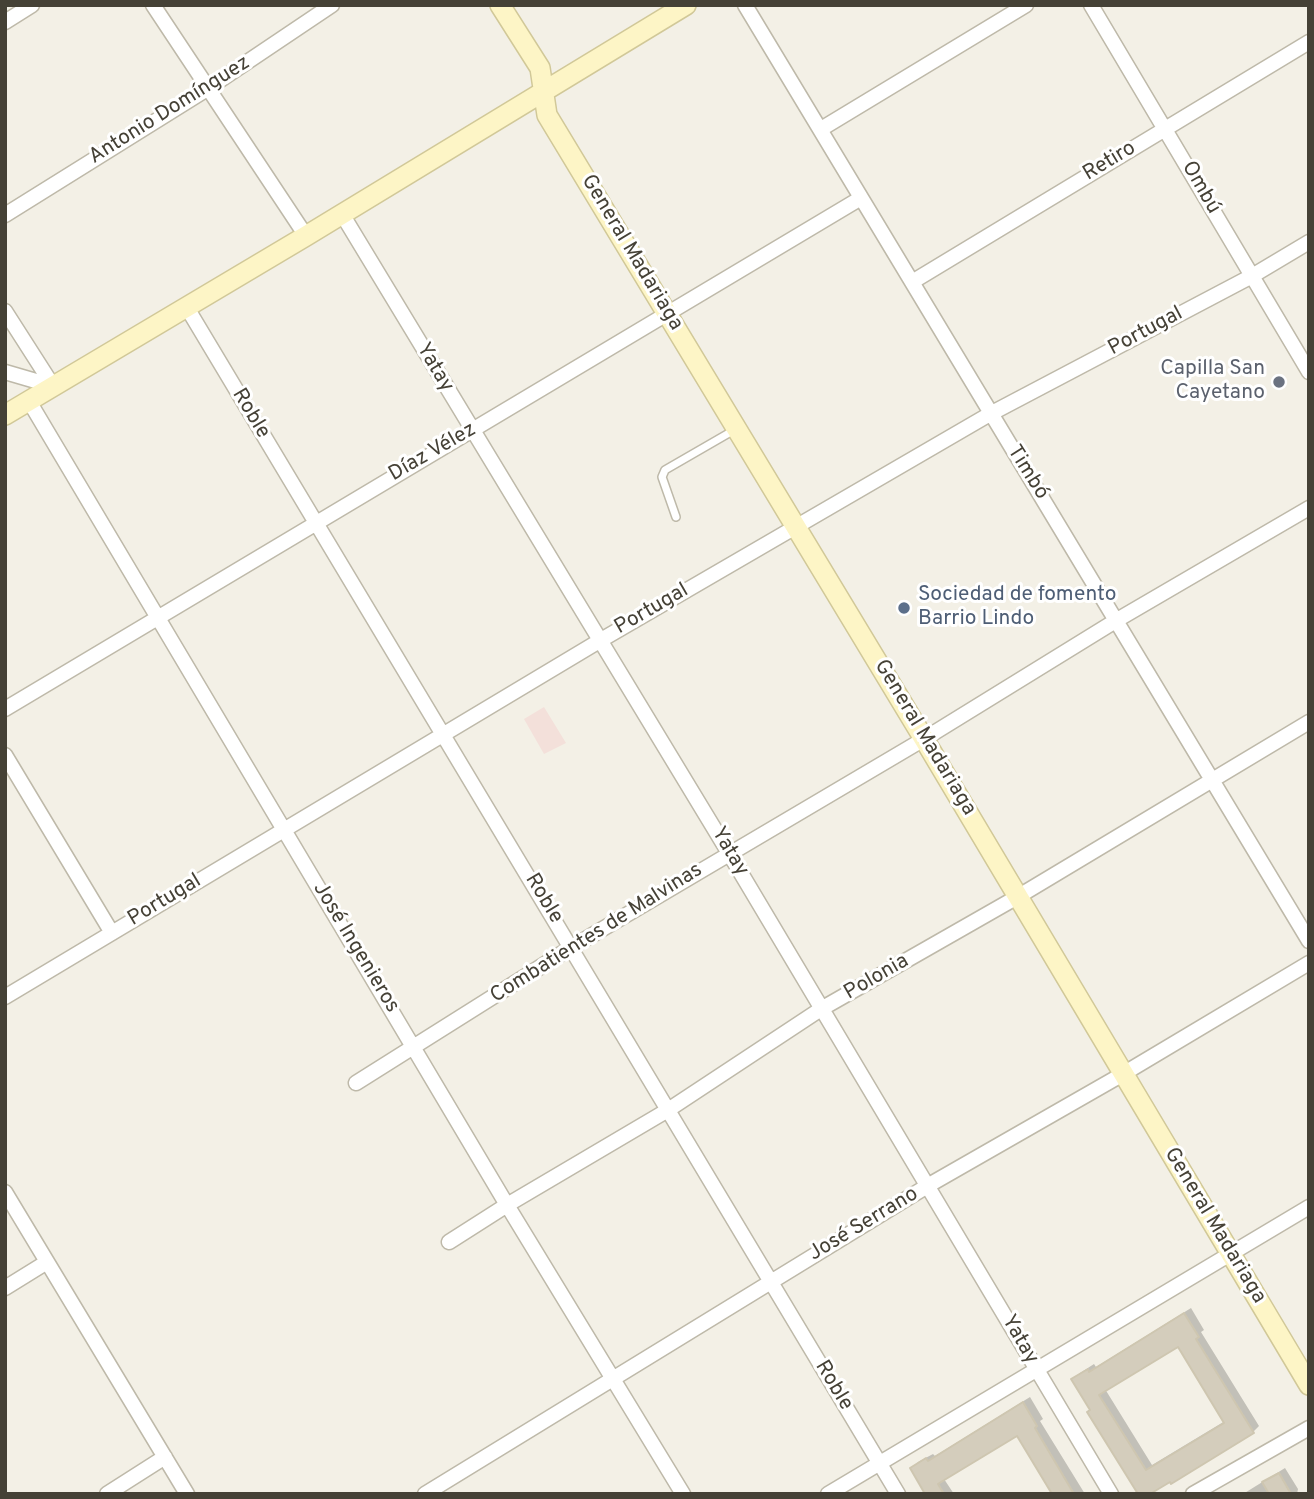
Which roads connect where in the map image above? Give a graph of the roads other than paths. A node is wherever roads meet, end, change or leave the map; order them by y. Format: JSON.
{"nodes":[{"id":1,"x":32,"y":5,"type":"edge"},
{"id":2,"x":153,"y":5,"type":"edge"},
{"id":3,"x":332,"y":5,"type":"edge"},
{"id":4,"x":500,"y":5,"type":"edge"},
{"id":5,"x":686,"y":5,"type":"edge"},
{"id":6,"x":745,"y":5,"type":"edge"},
{"id":7,"x":1026,"y":5,"type":"edge"},
{"id":8,"x":1091,"y":5,"type":"edge"},
{"id":9,"x":5,"y":22,"type":"edge"},
{"id":10,"x":1309,"y":42,"type":"edge"},
{"id":11,"x":207,"y":89,"type":"junction"},
{"id":12,"x":545,"y":91,"type":"junction"},
{"id":13,"x":1165,"y":128,"type":"junction"},
{"id":14,"x":821,"y":129,"type":"junction"},
{"id":15,"x":861,"y":198,"type":"junction"},
{"id":16,"x":342,"y":214,"type":"junction"},
{"id":17,"x":5,"y":215,"type":"edge"},
{"id":18,"x":306,"y":236,"type":"junction"},
{"id":19,"x":1309,"y":242,"type":"edge"},
{"id":20,"x":1251,"y":276,"type":"junction"},
{"id":21,"x":912,"y":282,"type":"junction"},
{"id":22,"x":186,"y":306,"type":"junction"},
{"id":23,"x":5,"y":311,"type":"edge"},
{"id":24,"x":667,"y":313,"type":"junction"},
{"id":25,"x":5,"y":372,"type":"edge"},
{"id":26,"x":1309,"y":372,"type":"edge"},
{"id":27,"x":54,"y":386,"type":"junction"},
{"id":28,"x":29,"y":401,"type":"junction"},
{"id":29,"x":990,"y":414,"type":"junction"},
{"id":30,"x":5,"y":415,"type":"edge"},
{"id":31,"x":736,"y":428,"type":"junction"},
{"id":32,"x":472,"y":431,"type":"junction"},
{"id":33,"x":1309,"y":508,"type":"edge"},
{"id":34,"x":676,"y":517,"type":"dead end"},
{"id":35,"x":314,"y":523,"type":"junction"},
{"id":36,"x":796,"y":528,"type":"junction"},
{"id":37,"x":158,"y":617,"type":"junction"},
{"id":38,"x":1117,"y":620,"type":"junction"},
{"id":39,"x":601,"y":640,"type":"junction"},
{"id":40,"x":5,"y":709,"type":"edge"},
{"id":41,"x":1309,"y":722,"type":"edge"},
{"id":42,"x":445,"y":735,"type":"junction"},
{"id":43,"x":925,"y":739,"type":"junction"},
{"id":44,"x":5,"y":755,"type":"edge"},
{"id":45,"x":1212,"y":779,"type":"junction"},
{"id":46,"x":283,"y":829,"type":"junction"},
{"id":47,"x":729,"y":853,"type":"junction"},
{"id":48,"x":1019,"y":897,"type":"junction"},
{"id":49,"x":112,"y":933,"type":"junction"},
{"id":50,"x":1309,"y":941,"type":"edge"},
{"id":51,"x":572,"y":947,"type":"junction"},
{"id":52,"x":1309,"y":963,"type":"edge"},
{"id":53,"x":5,"y":997,"type":"edge"},
{"id":54,"x":821,"y":1009,"type":"junction"},
{"id":55,"x":415,"y":1048,"type":"junction"},
{"id":56,"x":1123,"y":1074,"type":"junction"},
{"id":57,"x":356,"y":1083,"type":"dead end"},
{"id":58,"x":668,"y":1110,"type":"junction"},
{"id":59,"x":929,"y":1185,"type":"junction"},
{"id":60,"x":5,"y":1192,"type":"edge"},
{"id":61,"x":507,"y":1205,"type":"junction"},
{"id":62,"x":1309,"y":1207,"type":"edge"},
{"id":63,"x":449,"y":1242,"type":"dead end"},
{"id":64,"x":1231,"y":1254,"type":"junction"},
{"id":65,"x":47,"y":1262,"type":"junction"},
{"id":66,"x":770,"y":1282,"type":"junction"},
{"id":67,"x":5,"y":1288,"type":"edge"},
{"id":68,"x":1037,"y":1371,"type":"junction"},
{"id":69,"x":613,"y":1380,"type":"junction"},
{"id":70,"x":1309,"y":1385,"type":"edge"},
{"id":71,"x":1309,"y":1428,"type":"edge"},
{"id":72,"x":165,"y":1457,"type":"junction"},
{"id":73,"x":880,"y":1463,"type":"junction"},
{"id":74,"x":447,"y":1488,"type":"edge"},
{"id":75,"x":107,"y":1494,"type":"edge"},
{"id":76,"x":187,"y":1494,"type":"edge"},
{"id":77,"x":425,"y":1494,"type":"edge"},
{"id":78,"x":683,"y":1494,"type":"edge"},
{"id":79,"x":828,"y":1494,"type":"edge"},
{"id":80,"x":898,"y":1494,"type":"edge"},
{"id":81,"x":1111,"y":1494,"type":"edge"},
{"id":82,"x":1193,"y":1494,"type":"edge"}],
"edges":[{"from":1,"to":9,"type":"street"},
{"from":2,"to":11,"type":"street"},
{"from":3,"to":11,"type":"street","name":"Antonio Domínguez"},
{"from":4,"to":12,"type":"street","name":"General Madariaga"},
{"from":5,"to":12,"type":"street"},
{"from":6,"to":14,"type":"street","name":"Timbó"},
{"from":7,"to":14,"type":"street"},
{"from":8,"to":13,"type":"street","name":"Ombú"},
{"from":10,"to":13,"type":"street","name":"Retiro"},
{"from":11,"to":17,"type":"street","name":"Antonio Domínguez"},
{"from":11,"to":18,"type":"street"},
{"from":12,"to":16,"type":"street"},
{"from":12,"to":24,"type":"street","name":"General Madariaga"},
{"from":13,"to":20,"type":"street","name":"Ombú"},
{"from":13,"to":21,"type":"street","name":"Retiro"},
{"from":14,"to":15,"type":"street","name":"Timbó"},
{"from":15,"to":21,"type":"street","name":"Timbó"},
{"from":15,"to":24,"type":"street","name":"Díaz Vélez"},
{"from":16,"to":18,"type":"street"},
{"from":16,"to":32,"type":"street","name":"Yatay"},
{"from":18,"to":22,"type":"street"},
{"from":19,"to":20,"type":"street","name":"Portugal"},
{"from":20,"to":26,"type":"street","name":"Ombú"},
{"from":20,"to":29,"type":"street","name":"Portugal"},
{"from":21,"to":29,"type":"street","name":"Timbó"},
{"from":22,"to":27,"type":"street"},
{"from":22,"to":35,"type":"street","name":"Roble"},
{"from":23,"to":27,"type":"street"},
{"from":24,"to":31,"type":"street","name":"General Madariaga"},
{"from":24,"to":32,"type":"street","name":"Díaz Vélez"},
{"from":25,"to":27,"type":"street"},
{"from":27,"to":28,"type":"street"},
{"from":28,"to":30,"type":"street"},
{"from":28,"to":37,"type":"street","name":"José Ingenieros"},
{"from":29,"to":36,"type":"street","name":"Portugal"},
{"from":29,"to":38,"type":"street","name":"Timbó"},
{"from":31,"to":34,"type":"lane"},
{"from":31,"to":36,"type":"street","name":"General Madariaga"},
{"from":32,"to":35,"type":"street","name":"Díaz Vélez"},
{"from":32,"to":39,"type":"street","name":"Yatay"},
{"from":33,"to":38,"type":"street","name":"Combatientes de Malvinas"},
{"from":35,"to":37,"type":"street","name":"Díaz Vélez"},
{"from":35,"to":42,"type":"street","name":"Roble"},
{"from":36,"to":39,"type":"street","name":"Portugal"},
{"from":36,"to":43,"type":"street","name":"General Madariaga"},
{"from":37,"to":40,"type":"street","name":"Díaz Vélez"},
{"from":37,"to":46,"type":"street","name":"José Ingenieros"},
{"from":38,"to":43,"type":"street","name":"Combatientes de Malvinas"},
{"from":38,"to":45,"type":"street","name":"Timbó"},
{"from":39,"to":42,"type":"street","name":"Portugal"},
{"from":39,"to":47,"type":"street","name":"Yatay"},
{"from":41,"to":45,"type":"street","name":"Polonia"},
{"from":42,"to":46,"type":"street","name":"Portugal"},
{"from":42,"to":51,"type":"street","name":"Roble"},
{"from":43,"to":47,"type":"street","name":"Combatientes de Malvinas"},
{"from":43,"to":48,"type":"street","name":"General Madariaga"},
{"from":44,"to":49,"type":"street"},
{"from":45,"to":48,"type":"street","name":"Polonia"},
{"from":45,"to":50,"type":"street","name":"Timbó"},
{"from":46,"to":49,"type":"street","name":"Portugal"},
{"from":46,"to":55,"type":"street","name":"José Ingenieros"},
{"from":47,"to":51,"type":"street","name":"Combatientes de Malvinas"},
{"from":47,"to":54,"type":"street","name":"Yatay"},
{"from":48,"to":54,"type":"street","name":"Polonia"},
{"from":48,"to":56,"type":"street","name":"General Madariaga"},
{"from":49,"to":53,"type":"street","name":"Portugal"},
{"from":51,"to":55,"type":"street","name":"Combatientes de Malvinas"},
{"from":51,"to":58,"type":"street","name":"Roble"},
{"from":52,"to":56,"type":"street","name":"José Serrano"},
{"from":54,"to":58,"type":"street","name":"Polonia"},
{"from":54,"to":59,"type":"street","name":"Yatay"},
{"from":55,"to":57,"type":"street","name":"Combatientes de Malvinas"},
{"from":55,"to":61,"type":"street","name":"José Ingenieros"},
{"from":56,"to":59,"type":"street","name":"José Serrano"},
{"from":56,"to":64,"type":"street","name":"General Madariaga"},
{"from":58,"to":61,"type":"street","name":"Polonia"},
{"from":58,"to":66,"type":"street","name":"Roble"},
{"from":59,"to":66,"type":"street","name":"José Serrano"},
{"from":59,"to":68,"type":"street","name":"Yatay"},
{"from":60,"to":65,"type":"street"},
{"from":61,"to":63,"type":"street","name":"Polonia"},
{"from":61,"to":69,"type":"street","name":"José Ingenieros"},
{"from":62,"to":64,"type":"street"},
{"from":64,"to":68,"type":"street"},
{"from":64,"to":70,"type":"street","name":"General Madariaga"},
{"from":65,"to":67,"type":"street"},
{"from":65,"to":72,"type":"street"},
{"from":66,"to":69,"type":"street","name":"José Serrano"},
{"from":66,"to":73,"type":"street","name":"Roble"},
{"from":68,"to":73,"type":"street"},
{"from":68,"to":81,"type":"street","name":"Yatay"},
{"from":69,"to":74,"type":"street","name":"José Serrano"},
{"from":69,"to":78,"type":"street","name":"José Ingenieros"},
{"from":71,"to":82,"type":"street"},
{"from":72,"to":75,"type":"street"},
{"from":72,"to":76,"type":"street"},
{"from":73,"to":79,"type":"street"},
{"from":73,"to":80,"type":"street","name":"Roble"},
{"from":74,"to":77,"type":"street","name":"José Serrano"}]}
